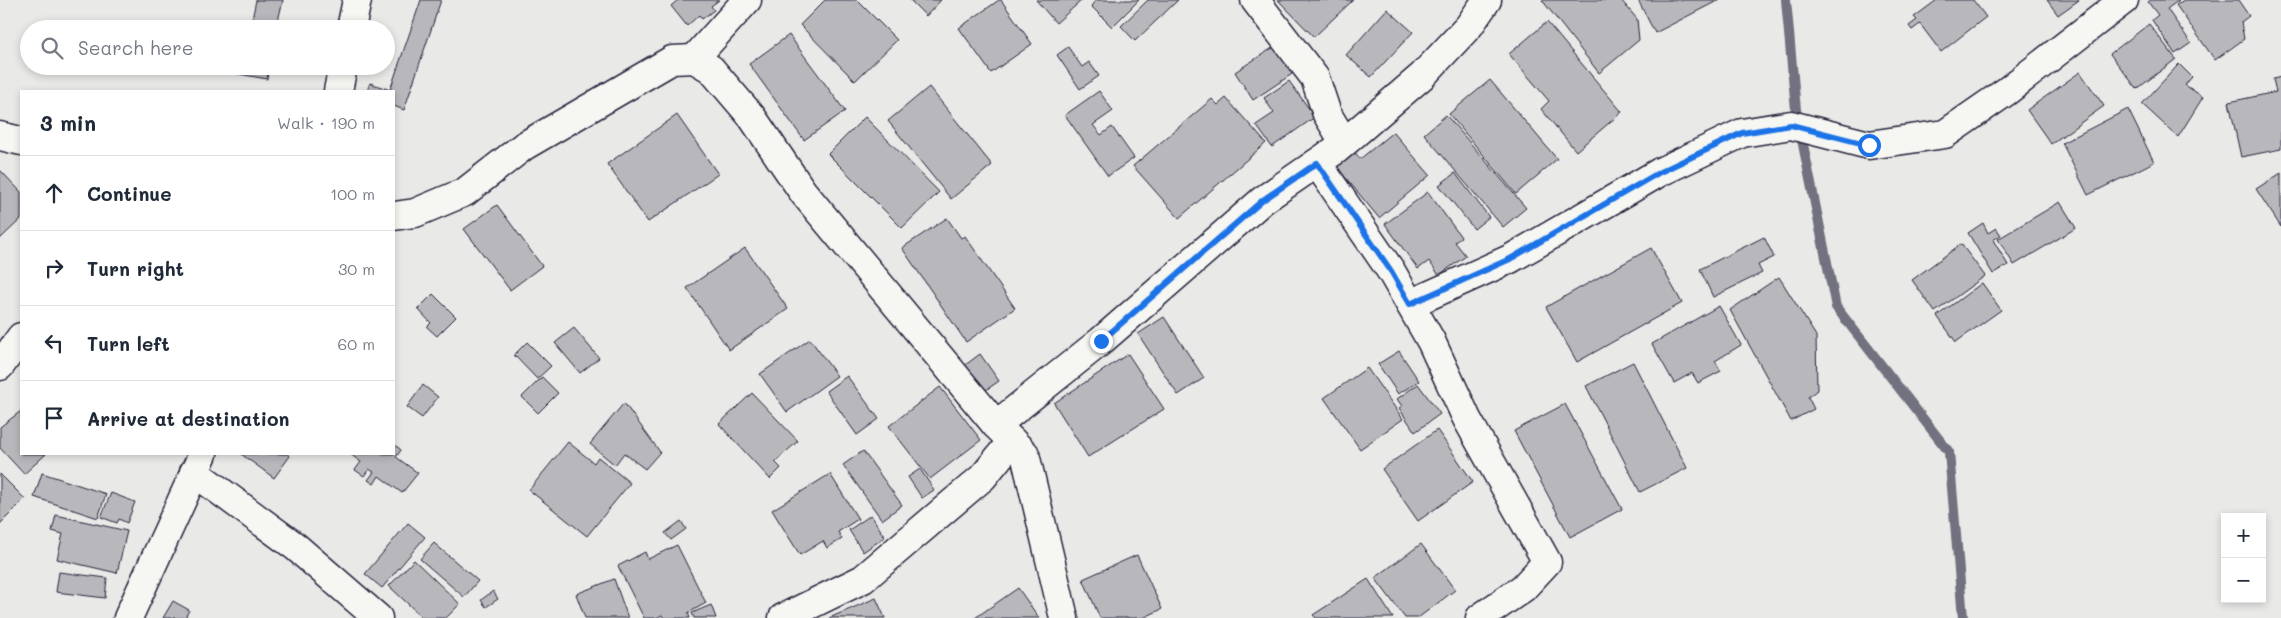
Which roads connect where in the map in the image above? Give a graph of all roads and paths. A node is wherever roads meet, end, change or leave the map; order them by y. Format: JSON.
{"nodes":[{"id":1,"x":357,"y":0,"type":"edge"},
{"id":2,"x":747,"y":0,"type":"edge"},
{"id":3,"x":1255,"y":0,"type":"edge"},
{"id":4,"x":1487,"y":0,"type":"edge"},
{"id":5,"x":2124,"y":0,"type":"edge"},
{"id":6,"x":353,"y":20,"type":"edge"},
{"id":7,"x":694,"y":60,"type":"junction"},
{"id":8,"x":341,"y":75,"type":"edge"},
{"id":9,"x":338,"y":90,"type":"edge"},
{"id":10,"x":0,"y":136,"type":"edge"},
{"id":11,"x":20,"y":141,"type":"edge"},
{"id":12,"x":1344,"y":142,"type":"junction"},
{"id":13,"x":1317,"y":163,"type":"junction"},
{"id":14,"x":395,"y":216,"type":"edge"},
{"id":15,"x":1410,"y":304,"type":"junction"},
{"id":16,"x":20,"y":338,"type":"edge"},
{"id":17,"x":0,"y":366,"type":"edge"},
{"id":18,"x":1004,"y":433,"type":"junction"},
{"id":19,"x":198,"y":463,"type":"edge"},
{"id":20,"x":128,"y":618,"type":"edge"},
{"id":21,"x":378,"y":618,"type":"edge"},
{"id":22,"x":783,"y":618,"type":"edge"},
{"id":23,"x":1064,"y":618,"type":"edge"},
{"id":24,"x":1480,"y":618,"type":"edge"}],
"edges":[{"from":1,"to":6,"type":"street"},
{"from":2,"to":7,"type":"street"},
{"from":3,"to":12,"type":"street"},
{"from":4,"to":12,"type":"street"},
{"from":5,"to":15,"type":"street"},
{"from":7,"to":14,"type":"street"},
{"from":7,"to":18,"type":"street"},
{"from":8,"to":9,"type":"street"},
{"from":10,"to":11,"type":"street"},
{"from":12,"to":13,"type":"street"},
{"from":13,"to":15,"type":"street"},
{"from":13,"to":18,"type":"street"},
{"from":15,"to":24,"type":"street"},
{"from":16,"to":17,"type":"street"},
{"from":18,"to":22,"type":"street"},
{"from":18,"to":23,"type":"street"},
{"from":19,"to":20,"type":"street"},
{"from":19,"to":21,"type":"street"}]}
